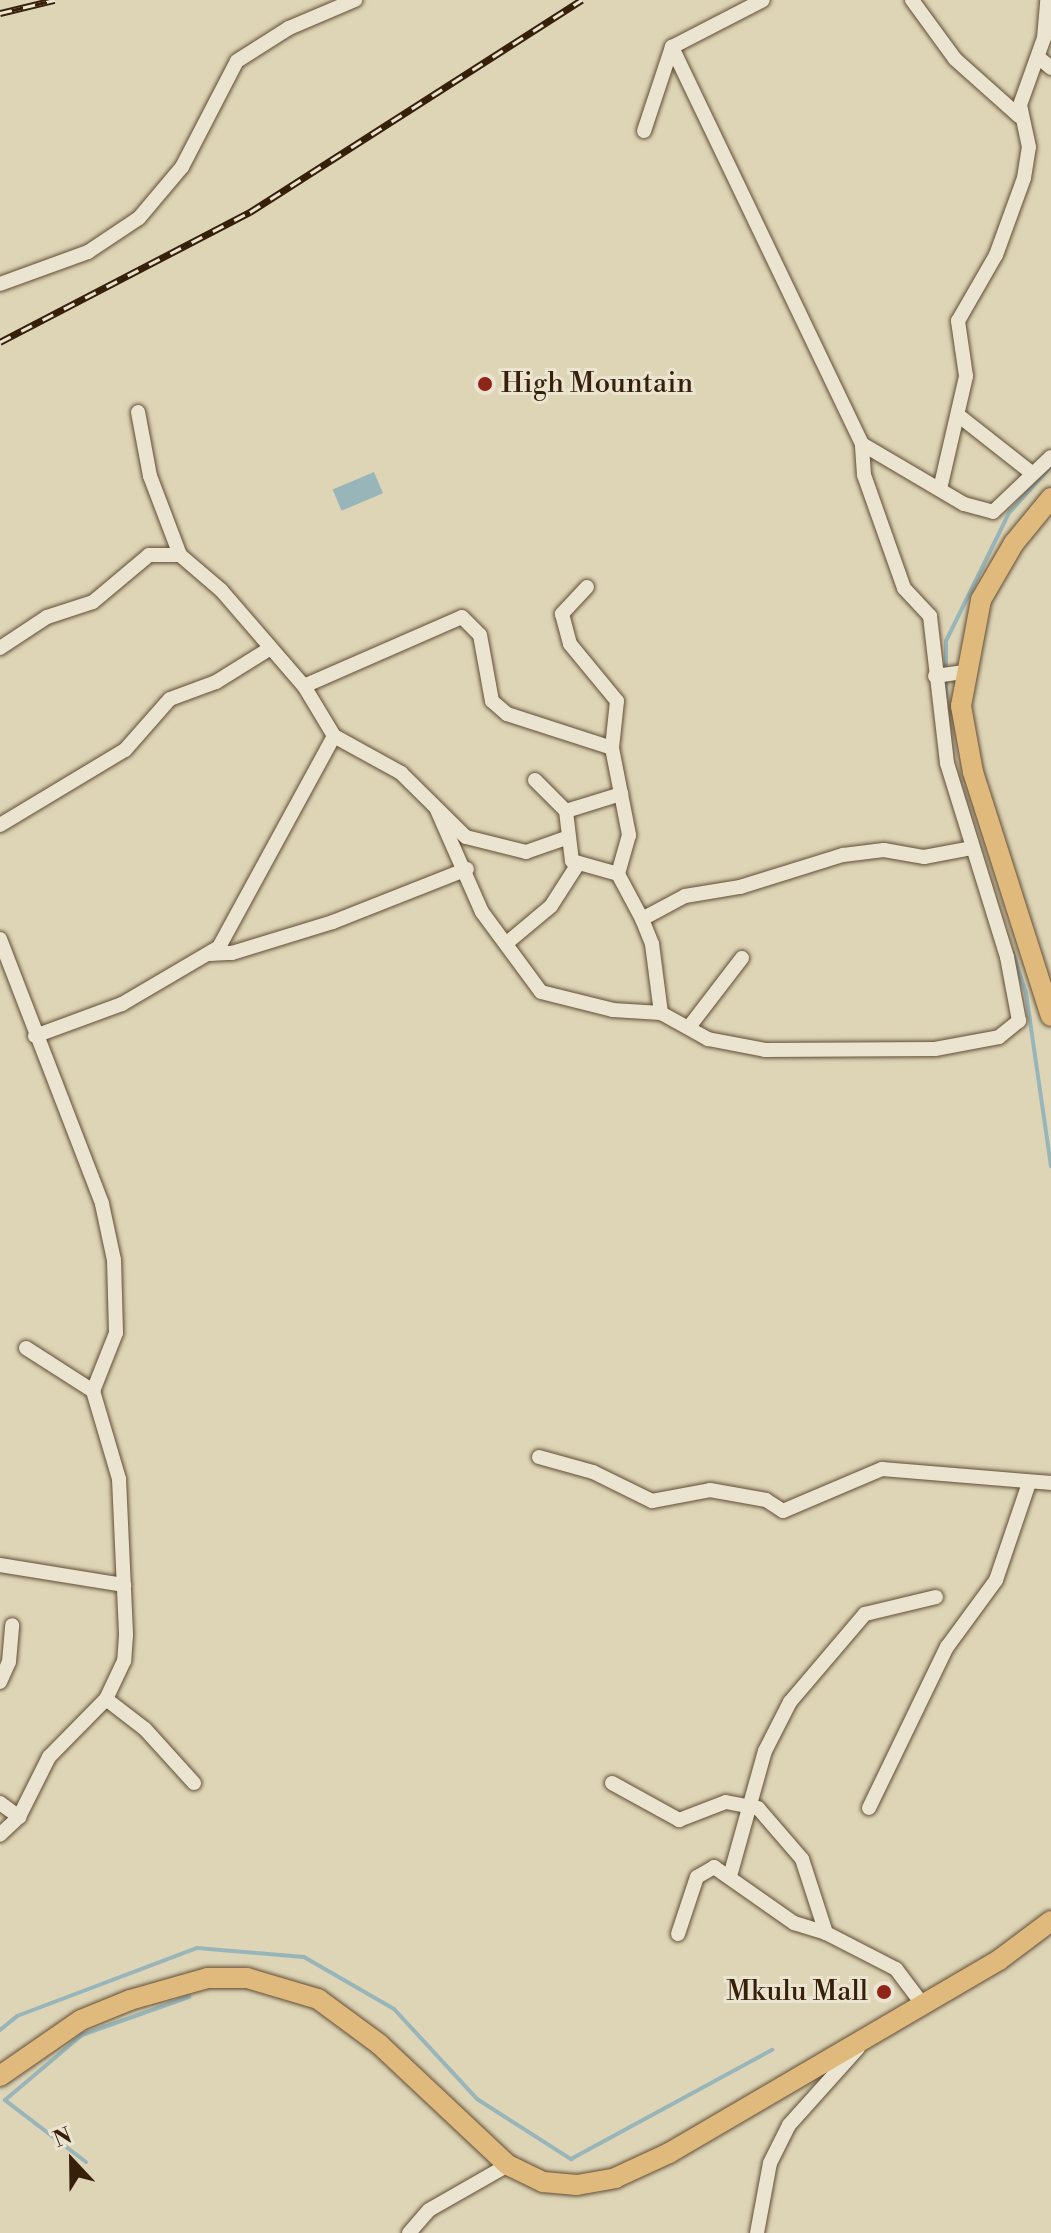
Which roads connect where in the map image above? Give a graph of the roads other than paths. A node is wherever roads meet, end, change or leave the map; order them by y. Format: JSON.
{"nodes":[{"id":1,"x":355,"y":0,"type":"edge"},
{"id":2,"x":763,"y":0,"type":"edge"},
{"id":3,"x":912,"y":0,"type":"edge"},
{"id":4,"x":1047,"y":0,"type":"edge"},
{"id":5,"x":1048,"y":39,"type":"edge"},
{"id":6,"x":672,"y":47,"type":"junction"},
{"id":7,"x":1038,"y":57,"type":"junction"},
{"id":8,"x":1051,"y":68,"type":"edge"},
{"id":9,"x":1019,"y":116,"type":"junction"},
{"id":10,"x":644,"y":131,"type":"dead end"},
{"id":11,"x":0,"y":284,"type":"edge"},
{"id":12,"x":138,"y":412,"type":"dead end"},
{"id":13,"x":958,"y":415,"type":"junction"},
{"id":14,"x":862,"y":444,"type":"junction"},
{"id":15,"x":1051,"y":457,"type":"edge"},
{"id":16,"x":1033,"y":474,"type":"junction"},
{"id":17,"x":940,"y":489,"type":"junction"},
{"id":18,"x":1051,"y":498,"type":"edge"},
{"id":19,"x":180,"y":555,"type":"junction"},
{"id":20,"x":587,"y":587,"type":"dead end"},
{"id":21,"x":0,"y":648,"type":"edge"},
{"id":22,"x":269,"y":649,"type":"junction"},
{"id":23,"x":963,"y":672,"type":"junction"},
{"id":24,"x":935,"y":676,"type":"junction"},
{"id":25,"x":304,"y":686,"type":"junction"},
{"id":26,"x":334,"y":736,"type":"junction"},
{"id":27,"x":612,"y":748,"type":"junction"},
{"id":28,"x":535,"y":780,"type":"dead end"},
{"id":29,"x":621,"y":794,"type":"junction"},
{"id":30,"x":437,"y":810,"type":"junction"},
{"id":31,"x":566,"y":811,"type":"junction"},
{"id":32,"x":0,"y":825,"type":"edge"},
{"id":33,"x":566,"y":838,"type":"junction"},
{"id":34,"x":971,"y":848,"type":"junction"},
{"id":35,"x":576,"y":867,"type":"junction"},
{"id":36,"x":467,"y":869,"type":"junction"},
{"id":37,"x":618,"y":874,"type":"junction"},
{"id":38,"x":642,"y":919,"type":"junction"},
{"id":39,"x":0,"y":939,"type":"edge"},
{"id":40,"x":508,"y":942,"type":"junction"},
{"id":41,"x":210,"y":954,"type":"junction"},
{"id":42,"x":742,"y":958,"type":"dead end"},
{"id":43,"x":661,"y":1013,"type":"junction"},
{"id":44,"x":1051,"y":1016,"type":"edge"},
{"id":45,"x":689,"y":1027,"type":"junction"},
{"id":46,"x":35,"y":1036,"type":"junction"},
{"id":47,"x":26,"y":1348,"type":"dead end"},
{"id":48,"x":93,"y":1391,"type":"junction"},
{"id":49,"x":539,"y":1457,"type":"dead end"},
{"id":50,"x":1029,"y":1483,"type":"junction"},
{"id":51,"x":1051,"y":1483,"type":"edge"},
{"id":52,"x":0,"y":1565,"type":"edge"},
{"id":53,"x":124,"y":1585,"type":"junction"},
{"id":54,"x":936,"y":1597,"type":"dead end"},
{"id":55,"x":12,"y":1625,"type":"dead end"},
{"id":56,"x":0,"y":1682,"type":"edge"},
{"id":57,"x":106,"y":1699,"type":"junction"},
{"id":58,"x":194,"y":1783,"type":"dead end"},
{"id":59,"x":612,"y":1783,"type":"dead end"},
{"id":60,"x":0,"y":1803,"type":"edge"},
{"id":61,"x":749,"y":1804,"type":"junction"},
{"id":62,"x":869,"y":1808,"type":"dead end"},
{"id":63,"x":19,"y":1817,"type":"junction"},
{"id":64,"x":0,"y":1835,"type":"edge"},
{"id":65,"x":730,"y":1876,"type":"junction"},
{"id":66,"x":1051,"y":1921,"type":"edge"},
{"id":67,"x":826,"y":1933,"type":"junction"},
{"id":68,"x":678,"y":1934,"type":"dead end"},
{"id":69,"x":923,"y":2005,"type":"junction"},
{"id":70,"x":869,"y":2036,"type":"junction"},
{"id":71,"x":0,"y":2076,"type":"edge"},
{"id":72,"x":508,"y":2165,"type":"junction"},
{"id":73,"x":409,"y":2233,"type":"edge"},
{"id":74,"x":757,"y":2233,"type":"edge"}],
"edges":[{"from":1,"to":11,"type":"street"},
{"from":2,"to":6,"type":"street"},
{"from":3,"to":9,"type":"street"},
{"from":4,"to":5,"type":"street"},
{"from":5,"to":7,"type":"street"},
{"from":6,"to":10,"type":"street"},
{"from":6,"to":14,"type":"street"},
{"from":7,"to":8,"type":"street"},
{"from":7,"to":9,"type":"street"},
{"from":9,"to":13,"type":"street"},
{"from":12,"to":19,"type":"street"},
{"from":13,"to":16,"type":"street"},
{"from":13,"to":17,"type":"street"},
{"from":14,"to":17,"type":"street"},
{"from":14,"to":24,"type":"street"},
{"from":15,"to":16,"type":"street"},
{"from":16,"to":17,"type":"street"},
{"from":18,"to":23,"type":"main road"},
{"from":19,"to":21,"type":"street"},
{"from":19,"to":22,"type":"street"},
{"from":20,"to":27,"type":"street"},
{"from":22,"to":25,"type":"street"},
{"from":22,"to":32,"type":"street"},
{"from":23,"to":24,"type":"street"},
{"from":23,"to":44,"type":"main road"},
{"from":24,"to":34,"type":"street"},
{"from":25,"to":26,"type":"street"},
{"from":25,"to":27,"type":"street"},
{"from":26,"to":30,"type":"street"},
{"from":26,"to":41,"type":"street"},
{"from":27,"to":29,"type":"street"},
{"from":28,"to":31,"type":"street"},
{"from":29,"to":31,"type":"street"},
{"from":29,"to":37,"type":"street"},
{"from":30,"to":33,"type":"street"},
{"from":30,"to":36,"type":"street"},
{"from":31,"to":33,"type":"street"},
{"from":33,"to":35,"type":"street"},
{"from":34,"to":38,"type":"street"},
{"from":34,"to":45,"type":"street"},
{"from":35,"to":37,"type":"street"},
{"from":35,"to":40,"type":"street"},
{"from":36,"to":40,"type":"street"},
{"from":36,"to":41,"type":"street"},
{"from":37,"to":38,"type":"street"},
{"from":38,"to":43,"type":"street"},
{"from":39,"to":46,"type":"street"},
{"from":40,"to":43,"type":"street"},
{"from":41,"to":46,"type":"street"},
{"from":42,"to":45,"type":"street"},
{"from":43,"to":45,"type":"street"},
{"from":46,"to":48,"type":"street"},
{"from":47,"to":48,"type":"street"},
{"from":48,"to":53,"type":"street"},
{"from":49,"to":50,"type":"street"},
{"from":50,"to":51,"type":"street"},
{"from":50,"to":62,"type":"street"},
{"from":52,"to":53,"type":"street"},
{"from":53,"to":57,"type":"street"},
{"from":54,"to":61,"type":"street"},
{"from":55,"to":56,"type":"street"},
{"from":57,"to":58,"type":"street"},
{"from":57,"to":63,"type":"street"},
{"from":59,"to":61,"type":"street"},
{"from":60,"to":63,"type":"street"},
{"from":61,"to":65,"type":"street"},
{"from":61,"to":67,"type":"street"},
{"from":63,"to":64,"type":"street"},
{"from":65,"to":67,"type":"street"},
{"from":65,"to":68,"type":"street"},
{"from":66,"to":69,"type":"main road"},
{"from":67,"to":69,"type":"street"},
{"from":69,"to":70,"type":"main road"},
{"from":70,"to":72,"type":"main road"},
{"from":70,"to":74,"type":"street"},
{"from":71,"to":72,"type":"main road"},
{"from":72,"to":73,"type":"street"}]}
